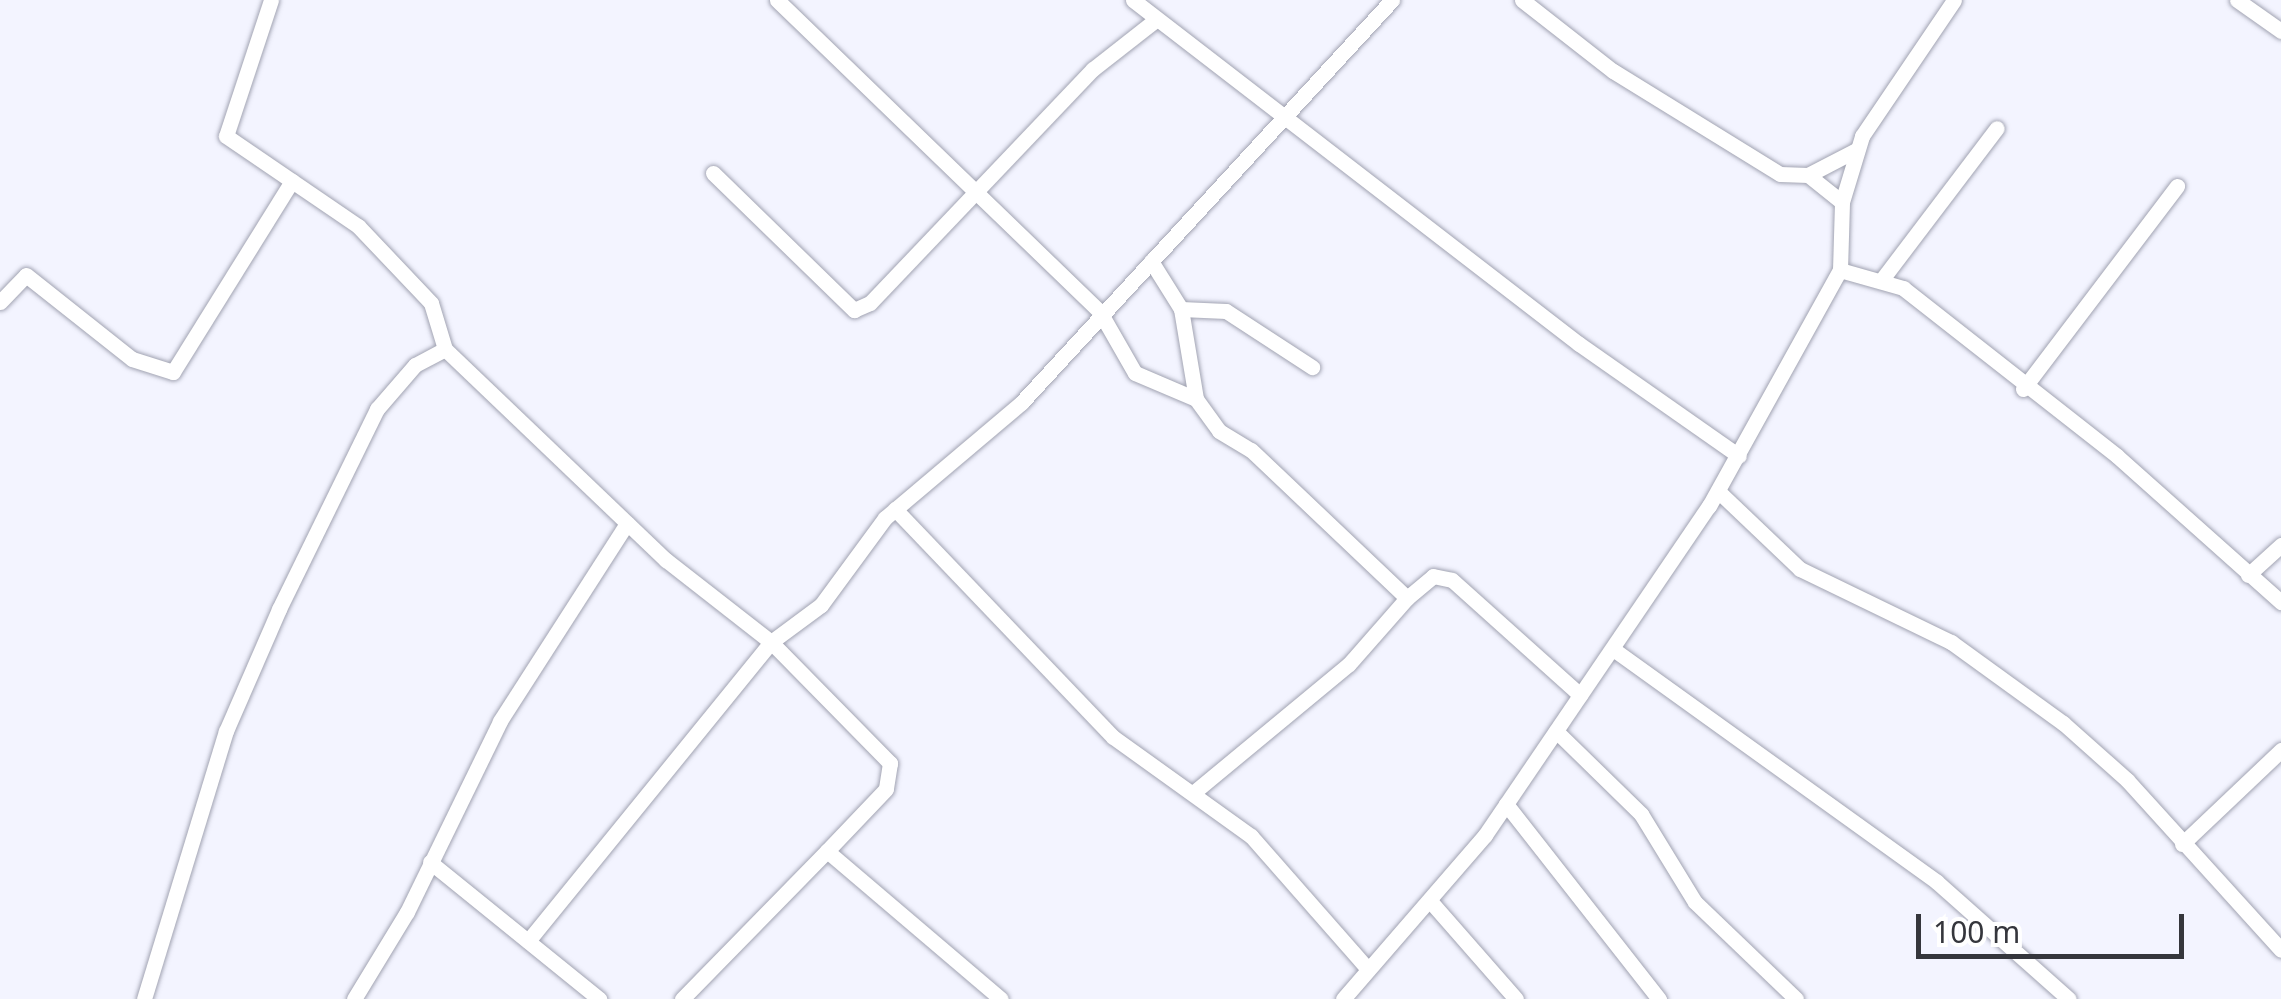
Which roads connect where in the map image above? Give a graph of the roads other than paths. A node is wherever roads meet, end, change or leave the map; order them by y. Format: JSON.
{"nodes":[{"id":1,"x":271,"y":0,"type":"edge"},
{"id":2,"x":777,"y":0,"type":"edge"},
{"id":3,"x":1133,"y":0,"type":"edge"},
{"id":4,"x":1392,"y":0,"type":"edge"},
{"id":5,"x":1522,"y":0,"type":"edge"},
{"id":6,"x":1954,"y":0,"type":"edge"},
{"id":7,"x":2237,"y":0,"type":"edge"},
{"id":8,"x":1153,"y":22,"type":"junction"},
{"id":9,"x":2281,"y":32,"type":"edge"},
{"id":10,"x":1288,"y":113,"type":"junction"},
{"id":11,"x":1997,"y":128,"type":"dead end"},
{"id":12,"x":1856,"y":150,"type":"junction"},
{"id":13,"x":713,"y":173,"type":"dead end"},
{"id":14,"x":1808,"y":175,"type":"junction"},
{"id":15,"x":292,"y":181,"type":"junction"},
{"id":16,"x":2177,"y":186,"type":"dead end"},
{"id":17,"x":977,"y":190,"type":"junction"},
{"id":18,"x":1842,"y":202,"type":"junction"},
{"id":19,"x":1151,"y":262,"type":"junction"},
{"id":20,"x":1840,"y":270,"type":"junction"},
{"id":21,"x":1883,"y":278,"type":"junction"},
{"id":22,"x":0,"y":302,"type":"edge"},
{"id":23,"x":1181,"y":309,"type":"junction"},
{"id":24,"x":1100,"y":312,"type":"junction"},
{"id":25,"x":445,"y":349,"type":"junction"},
{"id":26,"x":1312,"y":367,"type":"dead end"},
{"id":27,"x":2024,"y":389,"type":"junction"},
{"id":28,"x":1196,"y":399,"type":"junction"},
{"id":29,"x":1739,"y":456,"type":"junction"},
{"id":30,"x":1718,"y":491,"type":"junction"},
{"id":31,"x":896,"y":509,"type":"junction"},
{"id":32,"x":627,"y":523,"type":"junction"},
{"id":33,"x":2281,"y":545,"type":"edge"},
{"id":34,"x":2248,"y":575,"type":"junction"},
{"id":35,"x":1407,"y":598,"type":"junction"},
{"id":36,"x":2281,"y":602,"type":"edge"},
{"id":37,"x":771,"y":642,"type":"junction"},
{"id":38,"x":1613,"y":648,"type":"junction"},
{"id":39,"x":1580,"y":696,"type":"junction"},
{"id":40,"x":1556,"y":731,"type":"junction"},
{"id":41,"x":2281,"y":750,"type":"edge"},
{"id":42,"x":1193,"y":794,"type":"junction"},
{"id":43,"x":1506,"y":804,"type":"junction"},
{"id":44,"x":2182,"y":844,"type":"junction"},
{"id":45,"x":827,"y":851,"type":"junction"},
{"id":46,"x":430,"y":862,"type":"junction"},
{"id":47,"x":1431,"y":902,"type":"junction"},
{"id":48,"x":528,"y":941,"type":"junction"},
{"id":49,"x":2281,"y":950,"type":"edge"},
{"id":50,"x":1366,"y":967,"type":"junction"},
{"id":51,"x":1352,"y":996,"type":"edge"},
{"id":52,"x":144,"y":999,"type":"edge"},
{"id":53,"x":354,"y":999,"type":"edge"},
{"id":54,"x":599,"y":999,"type":"edge"},
{"id":55,"x":682,"y":999,"type":"edge"},
{"id":56,"x":1002,"y":999,"type":"edge"},
{"id":57,"x":1516,"y":999,"type":"edge"},
{"id":58,"x":1659,"y":999,"type":"edge"},
{"id":59,"x":1796,"y":999,"type":"edge"},
{"id":60,"x":2069,"y":999,"type":"edge"}],
"edges":[{"from":1,"to":15,"type":"street"},
{"from":2,"to":17,"type":"street"},
{"from":3,"to":8,"type":"street"},
{"from":4,"to":10,"type":"street"},
{"from":5,"to":14,"type":"street"},
{"from":6,"to":12,"type":"street"},
{"from":7,"to":9,"type":"street"},
{"from":8,"to":10,"type":"street"},
{"from":8,"to":17,"type":"street"},
{"from":10,"to":19,"type":"street"},
{"from":10,"to":29,"type":"street"},
{"from":11,"to":21,"type":"street"},
{"from":12,"to":14,"type":"street"},
{"from":12,"to":18,"type":"street"},
{"from":13,"to":17,"type":"street"},
{"from":14,"to":18,"type":"street"},
{"from":15,"to":22,"type":"street"},
{"from":15,"to":25,"type":"street"},
{"from":16,"to":27,"type":"street"},
{"from":17,"to":24,"type":"street"},
{"from":18,"to":20,"type":"street"},
{"from":19,"to":23,"type":"street"},
{"from":19,"to":24,"type":"street"},
{"from":20,"to":21,"type":"street"},
{"from":20,"to":29,"type":"street"},
{"from":21,"to":27,"type":"street"},
{"from":23,"to":26,"type":"street"},
{"from":23,"to":28,"type":"street"},
{"from":24,"to":28,"type":"street"},
{"from":24,"to":31,"type":"street"},
{"from":25,"to":32,"type":"street"},
{"from":25,"to":52,"type":"street"},
{"from":27,"to":34,"type":"street"},
{"from":28,"to":35,"type":"street"},
{"from":29,"to":30,"type":"street"},
{"from":30,"to":38,"type":"street"},
{"from":30,"to":44,"type":"street"},
{"from":31,"to":37,"type":"street"},
{"from":31,"to":42,"type":"street"},
{"from":32,"to":37,"type":"street"},
{"from":32,"to":46,"type":"street"},
{"from":33,"to":34,"type":"street"},
{"from":34,"to":36,"type":"street"},
{"from":35,"to":39,"type":"street"},
{"from":35,"to":42,"type":"street"},
{"from":37,"to":45,"type":"street"},
{"from":37,"to":48,"type":"street"},
{"from":38,"to":39,"type":"street"},
{"from":38,"to":60,"type":"street"},
{"from":39,"to":40,"type":"street"},
{"from":40,"to":43,"type":"street"},
{"from":40,"to":59,"type":"street"},
{"from":41,"to":44,"type":"street"},
{"from":42,"to":50,"type":"street"},
{"from":43,"to":47,"type":"street"},
{"from":43,"to":58,"type":"street"},
{"from":44,"to":49,"type":"street"},
{"from":45,"to":55,"type":"street"},
{"from":45,"to":56,"type":"street"},
{"from":46,"to":48,"type":"street"},
{"from":46,"to":53,"type":"street"},
{"from":47,"to":50,"type":"street"},
{"from":47,"to":57,"type":"street"},
{"from":48,"to":54,"type":"street"},
{"from":50,"to":51,"type":"street"}]}
